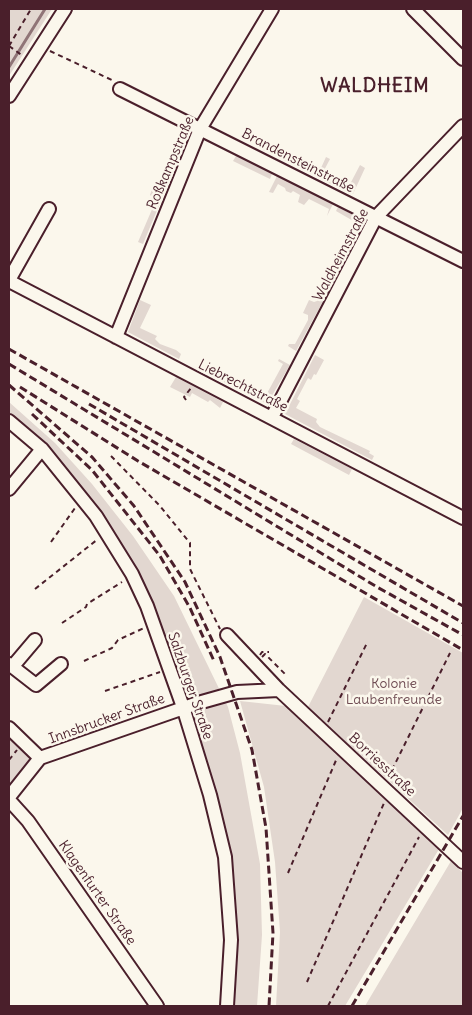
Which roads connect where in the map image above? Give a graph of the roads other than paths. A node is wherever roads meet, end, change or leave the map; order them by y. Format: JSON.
{"nodes":[{"id":1,"x":65,"y":9,"type":"edge"},
{"id":2,"x":272,"y":9,"type":"edge"},
{"id":3,"x":413,"y":9,"type":"edge"},
{"id":4,"x":463,"y":59,"type":"edge"},
{"id":5,"x":120,"y":89,"type":"road end"},
{"id":6,"x":9,"y":96,"type":"edge"},
{"id":7,"x":463,"y":126,"type":"edge"},
{"id":8,"x":200,"y":129,"type":"junction"},
{"id":9,"x":49,"y":209,"type":"dead end"},
{"id":10,"x":376,"y":217,"type":"junction"},
{"id":11,"x":463,"y":260,"type":"edge"},
{"id":12,"x":9,"y":281,"type":"edge"},
{"id":13,"x":116,"y":337,"type":"junction"},
{"id":14,"x":272,"y":417,"type":"junction"},
{"id":15,"x":9,"y":421,"type":"edge"},
{"id":16,"x":42,"y":449,"type":"junction"},
{"id":17,"x":9,"y":489,"type":"edge"},
{"id":18,"x":463,"y":518,"type":"edge"},
{"id":19,"x":228,"y":634,"type":"road end"},
{"id":20,"x":35,"y":640,"type":"dead end"},
{"id":21,"x":61,"y":664,"type":"dead end"},
{"id":22,"x":11,"y":665,"type":"edge"},
{"id":23,"x":281,"y":685,"type":"junction"},
{"id":24,"x":183,"y":708,"type":"junction"},
{"id":25,"x":9,"y":728,"type":"edge"},
{"id":26,"x":40,"y":758,"type":"junction"},
{"id":27,"x":9,"y":798,"type":"edge"},
{"id":28,"x":463,"y":862,"type":"edge"},
{"id":29,"x":157,"y":1006,"type":"edge"},
{"id":30,"x":227,"y":1006,"type":"edge"}],
"edges":[{"from":1,"to":6,"type":"street"},
{"from":2,"to":8,"type":"street","name":"Roßkampstraße"},
{"from":3,"to":4,"type":"street"},
{"from":5,"to":8,"type":"street","name":"Brandensteinstraße"},
{"from":7,"to":10,"type":"street","name":"Waldheimstraße"},
{"from":8,"to":10,"type":"street","name":"Brandensteinstraße"},
{"from":8,"to":13,"type":"street","name":"Roßkampstraße"},
{"from":9,"to":12,"type":"street"},
{"from":10,"to":11,"type":"street","name":"Brandensteinstraße"},
{"from":10,"to":14,"type":"street","name":"Waldheimstraße"},
{"from":12,"to":13,"type":"street","name":"Liebrechtstraße"},
{"from":13,"to":14,"type":"street","name":"Liebrechtstraße"},
{"from":14,"to":18,"type":"street","name":"Liebrechtstraße"},
{"from":15,"to":16,"type":"street","name":"Salzburger Straße"},
{"from":16,"to":17,"type":"street"},
{"from":16,"to":24,"type":"street","name":"Salzburger Straße"},
{"from":19,"to":23,"type":"street","name":"Borriesstraße"},
{"from":20,"to":22,"type":"street"},
{"from":21,"to":22,"type":"street"},
{"from":23,"to":24,"type":"street"},
{"from":23,"to":28,"type":"street","name":"Borriesstraße"},
{"from":24,"to":26,"type":"street","name":"Innsbrucker Straße"},
{"from":24,"to":30,"type":"street","name":"Salzburger Straße"},
{"from":25,"to":26,"type":"street"},
{"from":26,"to":27,"type":"street"},
{"from":27,"to":29,"type":"street","name":"Klagenfurter Straße"}]}
